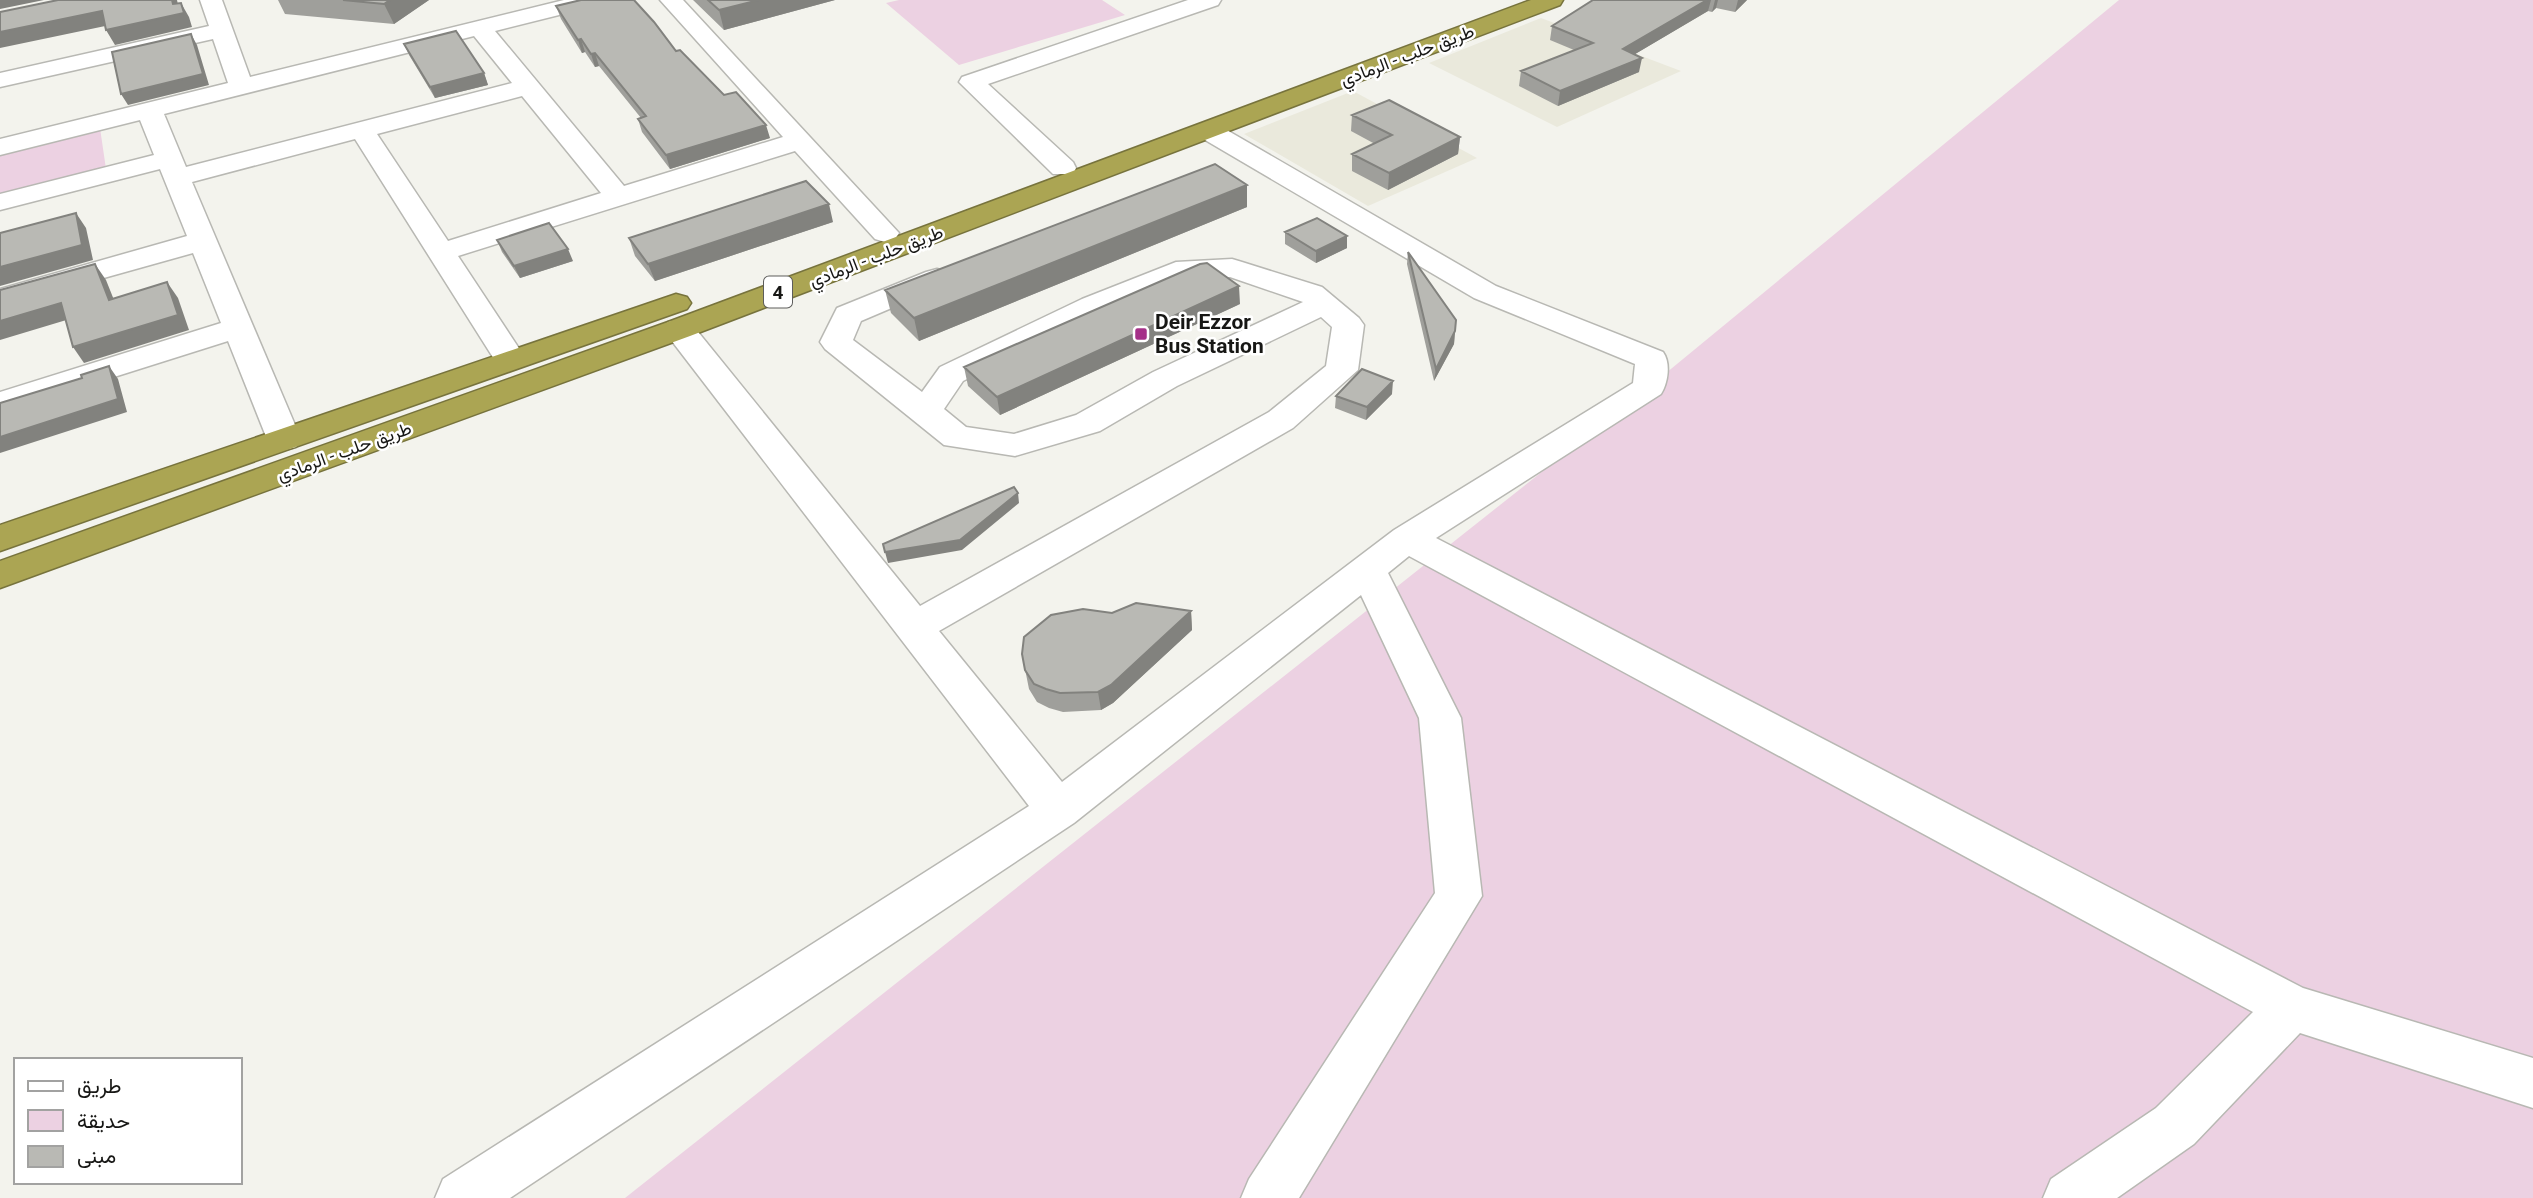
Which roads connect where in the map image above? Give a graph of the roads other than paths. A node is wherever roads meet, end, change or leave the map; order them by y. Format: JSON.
{"nodes":[{"id":1,"x":211,"y":0,"type":"edge"},
{"id":2,"x":671,"y":0,"type":"edge"},
{"id":3,"x":1210,"y":0,"type":"edge"},
{"id":4,"x":1506,"y":0,"type":"edge"},
{"id":5,"x":1552,"y":0,"type":"edge"},
{"id":6,"x":578,"y":1,"type":"edge"},
{"id":7,"x":481,"y":29,"type":"junction"},
{"id":8,"x":222,"y":30,"type":"junction"},
{"id":9,"x":0,"y":80,"type":"edge"},
{"id":10,"x":530,"y":86,"type":"junction"},
{"id":11,"x":242,"y":89,"type":"junction"},
{"id":12,"x":149,"y":112,"type":"junction"},
{"id":13,"x":362,"y":130,"type":"junction"},
{"id":14,"x":1209,"y":131,"type":"junction"},
{"id":15,"x":799,"y":141,"type":"junction"},
{"id":16,"x":0,"y":147,"type":"edge"},
{"id":17,"x":172,"y":168,"type":"junction"},
{"id":18,"x":1063,"y":168,"type":"junction"},
{"id":19,"x":618,"y":197,"type":"junction"},
{"id":20,"x":0,"y":202,"type":"edge"},
{"id":21,"x":885,"y":233,"type":"junction"},
{"id":22,"x":202,"y":242,"type":"junction"},
{"id":23,"x":442,"y":253,"type":"junction"},
{"id":24,"x":962,"y":268,"type":"edge"},
{"id":25,"x":0,"y":298,"type":"edge"},
{"id":26,"x":1324,"y":304,"type":"junction"},
{"id":27,"x":238,"y":328,"type":"junction"},
{"id":28,"x":679,"y":330,"type":"junction"},
{"id":29,"x":510,"y":359,"type":"junction"},
{"id":30,"x":0,"y":403,"type":"edge"},
{"id":31,"x":926,"y":411,"type":"junction"},
{"id":32,"x":284,"y":439,"type":"junction"},
{"id":33,"x":0,"y":538,"type":"edge"},
{"id":34,"x":1407,"y":539,"type":"junction"},
{"id":35,"x":1367,"y":568,"type":"junction"},
{"id":36,"x":0,"y":576,"type":"edge"},
{"id":37,"x":913,"y":628,"type":"junction"},
{"id":38,"x":1058,"y":810,"type":"junction"},
{"id":39,"x":2292,"y":1007,"type":"junction"},
{"id":40,"x":2533,"y":1083,"type":"edge"},
{"id":41,"x":461,"y":1198,"type":"edge"},
{"id":42,"x":1268,"y":1198,"type":"edge"},
{"id":43,"x":2070,"y":1198,"type":"edge"}],
"edges":[{"from":1,"to":8,"type":"street"},
{"from":2,"to":15,"type":"street"},
{"from":3,"to":18,"type":"street"},
{"from":4,"to":18,"type":"highway","name":"طريق حلب - الرمادي","number":"4"},
{"from":5,"to":14,"type":"highway","name":"طريق حلب - الرمادي","number":"4"},
{"from":6,"to":7,"type":"street"},
{"from":7,"to":10,"type":"street"},
{"from":7,"to":11,"type":"street"},
{"from":8,"to":9,"type":"street"},
{"from":8,"to":11,"type":"street"},
{"from":10,"to":13,"type":"street"},
{"from":10,"to":19,"type":"street"},
{"from":11,"to":12,"type":"street"},
{"from":12,"to":16,"type":"street"},
{"from":12,"to":17,"type":"street"},
{"from":13,"to":17,"type":"street"},
{"from":13,"to":23,"type":"street"},
{"from":14,"to":28,"type":"highway","name":"طريق حلب - الرمادي","number":"4"},
{"from":14,"to":34,"type":"street"},
{"from":15,"to":19,"type":"street"},
{"from":15,"to":21,"type":"street"},
{"from":17,"to":20,"type":"street"},
{"from":17,"to":22,"type":"street"},
{"from":18,"to":21,"type":"highway","name":"طريق حلب - الرمادي","number":"4"},
{"from":19,"to":23,"type":"street"},
{"from":21,"to":29,"type":"highway","name":"طريق حلب - الرمادي","number":"4"},
{"from":22,"to":25,"type":"street"},
{"from":22,"to":27,"type":"street"},
{"from":23,"to":29,"type":"street"},
{"from":24,"to":31,"type":"street"},
{"from":26,"to":31,"type":"street"},
{"from":26,"to":31,"type":"street"},
{"from":26,"to":37,"type":"street"},
{"from":27,"to":30,"type":"street"},
{"from":27,"to":32,"type":"street"},
{"from":28,"to":36,"type":"highway","name":"طريق حلب - الرمادي","number":"4"},
{"from":28,"to":37,"type":"street"},
{"from":29,"to":32,"type":"highway","name":"طريق حلب - الرمادي","number":"4"},
{"from":32,"to":33,"type":"highway","name":"طريق حلب - الرمادي","number":"4"},
{"from":34,"to":35,"type":"street"},
{"from":34,"to":39,"type":"street"},
{"from":35,"to":38,"type":"street"},
{"from":35,"to":42,"type":"street"},
{"from":37,"to":38,"type":"street"},
{"from":38,"to":41,"type":"street"},
{"from":39,"to":40,"type":"street"},
{"from":39,"to":43,"type":"street"}]}
